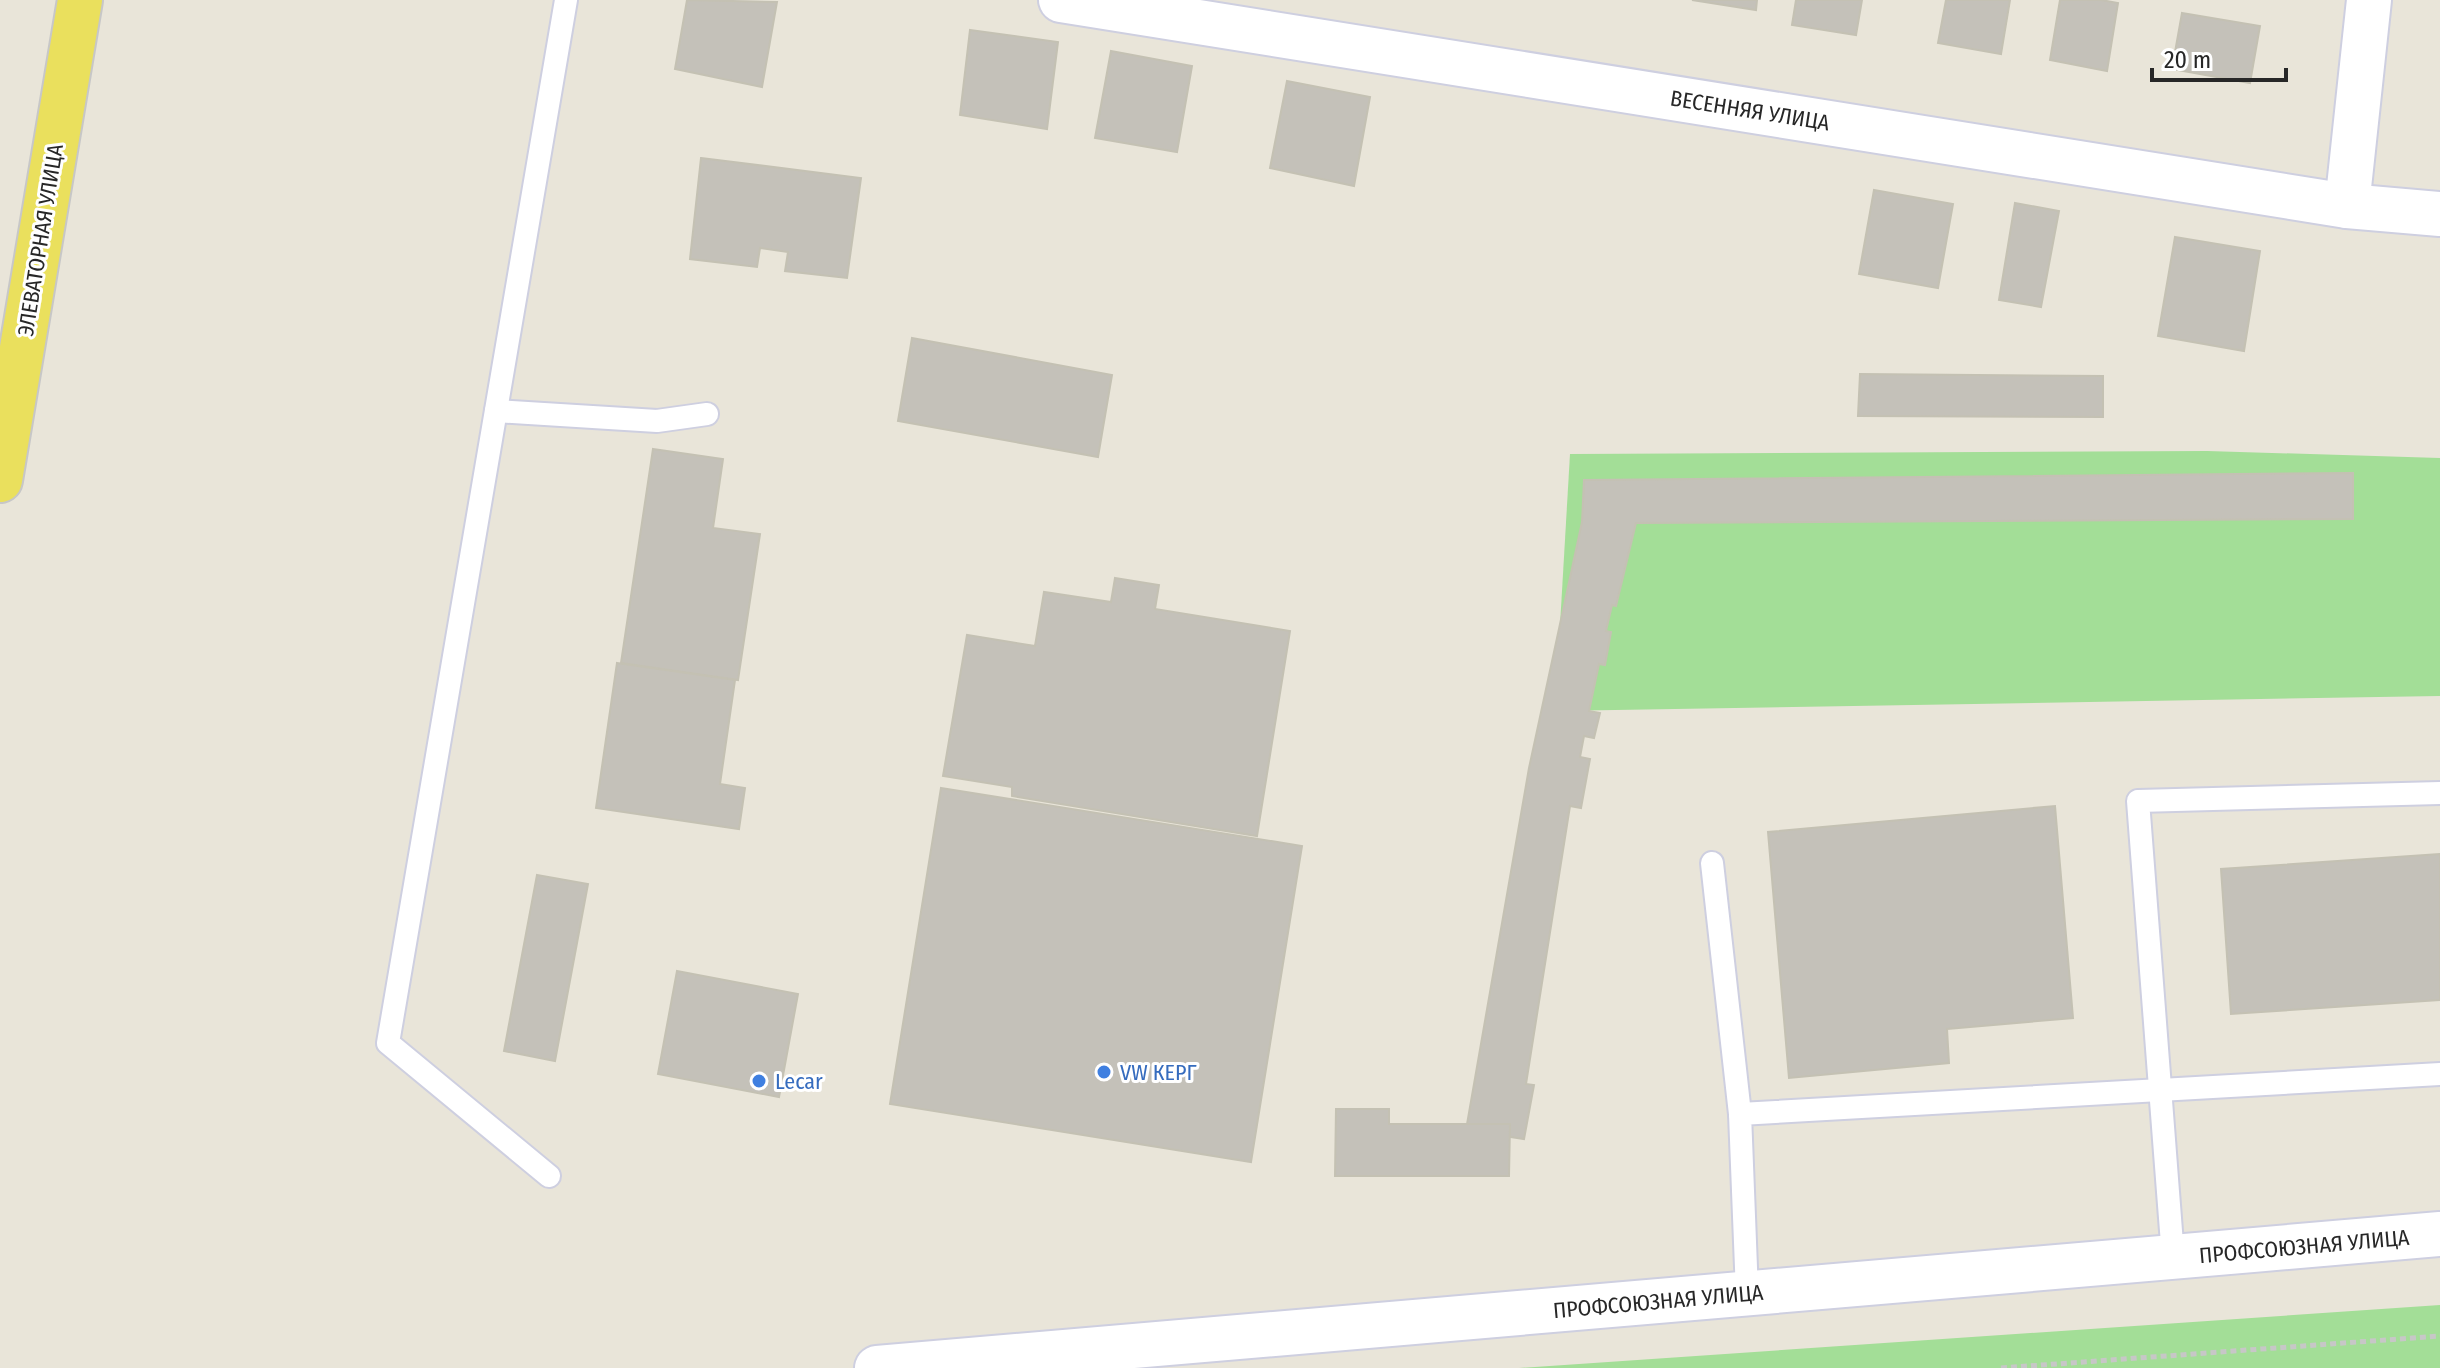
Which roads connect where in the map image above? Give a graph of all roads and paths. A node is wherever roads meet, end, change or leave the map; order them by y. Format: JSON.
{"nodes":[{"id":1,"x":80,"y":0,"type":"edge"},
{"id":2,"x":566,"y":0,"type":"edge"},
{"id":3,"x":1061,"y":0,"type":"edge"},
{"id":4,"x":2369,"y":0,"type":"edge"},
{"id":5,"x":2347,"y":206,"type":"junction"},
{"id":6,"x":2440,"y":214,"type":"edge"},
{"id":7,"x":496,"y":411,"type":"junction"},
{"id":8,"x":707,"y":414,"type":"dead end"},
{"id":9,"x":0,"y":480,"type":"edge"},
{"id":10,"x":2440,"y":793,"type":"edge"},
{"id":11,"x":1712,"y":863,"type":"dead end"},
{"id":12,"x":2440,"y":1074,"type":"edge"},
{"id":13,"x":2160,"y":1090,"type":"junction"},
{"id":14,"x":1740,"y":1114,"type":"junction"},
{"id":15,"x":549,"y":1176,"type":"dead end"},
{"id":16,"x":2440,"y":1234,"type":"edge"},
{"id":17,"x":2173,"y":1257,"type":"junction"},
{"id":18,"x":1747,"y":1293,"type":"junction"},
{"id":19,"x":2440,"y":1336,"type":"edge"},
{"id":20,"x":877,"y":1368,"type":"edge"},
{"id":21,"x":2001,"y":1368,"type":"edge"}],
"edges":[{"from":1,"to":9,"type":"main road","name":"ЭЛЕВАТОРНАЯ УЛИЦА"},
{"from":2,"to":7,"type":"lane"},
{"from":3,"to":5,"type":"street","name":"ВЕСЕННЯЯ УЛИЦА"},
{"from":4,"to":5,"type":"street"},
{"from":5,"to":6,"type":"street","name":"ВЕСЕННЯЯ УЛИЦА"},
{"from":7,"to":8,"type":"lane"},
{"from":7,"to":15,"type":"lane"},
{"from":10,"to":13,"type":"lane"},
{"from":11,"to":14,"type":"lane"},
{"from":12,"to":13,"type":"lane"},
{"from":13,"to":14,"type":"lane"},
{"from":13,"to":17,"type":"lane"},
{"from":14,"to":18,"type":"lane"},
{"from":16,"to":17,"type":"street","name":"ПРОФСОЮЗНАЯ УЛИЦА"},
{"from":17,"to":18,"type":"street","name":"ПРОФСОЮЗНАЯ УЛИЦА"},
{"from":18,"to":20,"type":"street","name":"ПРОФСОЮЗНАЯ УЛИЦА"},
{"from":19,"to":21,"type":"path"}]}
